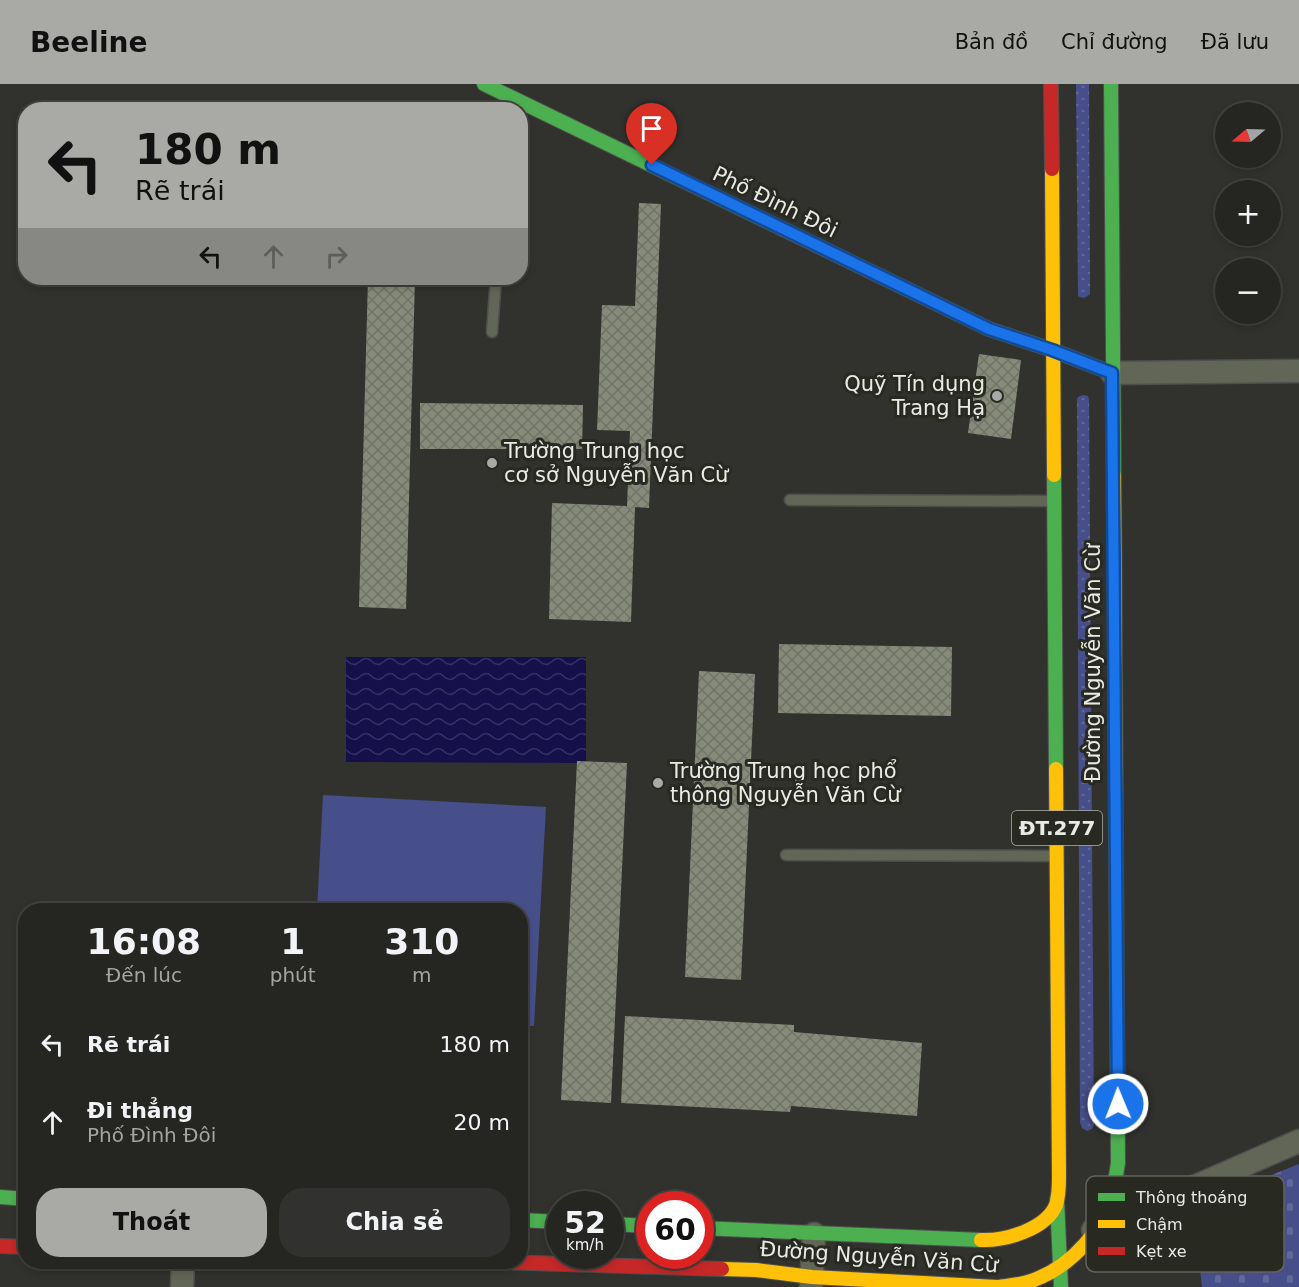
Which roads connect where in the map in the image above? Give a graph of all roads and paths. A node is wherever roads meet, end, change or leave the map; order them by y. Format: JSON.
{"nodes":[{"id":1,"x":484,"y":84,"type":"edge"},
{"id":2,"x":1051,"y":84,"type":"edge"},
{"id":3,"x":1111,"y":84,"type":"edge"},
{"id":4,"x":512,"y":102,"type":"edge"},
{"id":5,"x":528,"y":111,"type":"edge"},
{"id":6,"x":495,"y":285,"type":"edge"},
{"id":7,"x":492,"y":332,"type":"dead end"},
{"id":8,"x":1052,"y":350,"type":"junction"},
{"id":9,"x":1299,"y":371,"type":"edge"},
{"id":10,"x":1112,"y":373,"type":"junction"},
{"id":11,"x":790,"y":500,"type":"dead end"},
{"id":12,"x":1054,"y":501,"type":"junction"},
{"id":13,"x":786,"y":855,"type":"dead end"},
{"id":14,"x":1057,"y":856,"type":"junction"},
{"id":15,"x":1299,"y":1141,"type":"edge"},
{"id":16,"x":1116,"y":1176,"type":"edge"},
{"id":17,"x":1219,"y":1176,"type":"edge"},
{"id":18,"x":0,"y":1197,"type":"edge"},
{"id":19,"x":18,"y":1198,"type":"edge"},
{"id":20,"x":1057,"y":1199,"type":"junction"},
{"id":21,"x":528,"y":1220,"type":"edge"},
{"id":22,"x":546,"y":1221,"type":"edge"},
{"id":23,"x":714,"y":1229,"type":"edge"},
{"id":24,"x":1086,"y":1230,"type":"edge"},
{"id":25,"x":1059,"y":1233,"type":"junction"},
{"id":26,"x":814,"y":1234,"type":"junction"},
{"id":27,"x":987,"y":1240,"type":"junction"},
{"id":28,"x":1086,"y":1242,"type":"edge"},
{"id":29,"x":0,"y":1246,"type":"edge"},
{"id":30,"x":18,"y":1247,"type":"edge"},
{"id":31,"x":528,"y":1263,"type":"edge"},
{"id":32,"x":1061,"y":1265,"type":"junction"},
{"id":33,"x":183,"y":1269,"type":"edge"},
{"id":34,"x":812,"y":1282,"type":"edge"},
{"id":35,"x":182,"y":1287,"type":"edge"},
{"id":36,"x":1061,"y":1287,"type":"edge"}],
"edges":[{"from":1,"to":4,"type":"main road","name":"Phố Đình Đôi"},
{"from":2,"to":8,"type":"main road","name":"Đường Nguyễn Văn Cừ","number":"ĐT.277"},
{"from":3,"to":10,"type":"main road","name":"Đường Nguyễn Văn Cừ","number":"ĐT.277"},
{"from":5,"to":8,"type":"main road","name":"Phố Đình Đôi"},
{"from":6,"to":7,"type":"lane"},
{"from":8,"to":10,"type":"main road","name":"Phố Đình Đôi"},
{"from":8,"to":12,"type":"main road","name":"Đường Nguyễn Văn Cừ","number":"ĐT.277"},
{"from":9,"to":10,"type":"street"},
{"from":10,"to":16,"type":"main road","name":"Đường Nguyễn Văn Cừ","number":"ĐT.277"},
{"from":11,"to":12,"type":"lane"},
{"from":12,"to":14,"type":"main road","name":"Đường Nguyễn Văn Cừ","number":"ĐT.277"},
{"from":13,"to":14,"type":"lane"},
{"from":14,"to":20,"type":"main road","name":"Đường Nguyễn Văn Cừ","number":"ĐT.277"},
{"from":15,"to":17,"type":"street"},
{"from":18,"to":19,"type":"main road"},
{"from":20,"to":25,"type":"main road"},
{"from":20,"to":27,"type":"main road","name":"Đường Nguyễn Văn Cừ"},
{"from":21,"to":22,"type":"main road"},
{"from":23,"to":26,"type":"main road","name":"Đường Nguyễn Văn Cừ"},
{"from":24,"to":25,"type":"street"},
{"from":25,"to":27,"type":"street"},
{"from":25,"to":32,"type":"main road"},
{"from":26,"to":27,"type":"main road","name":"Đường Nguyễn Văn Cừ"},
{"from":26,"to":34,"type":"street"},
{"from":28,"to":32,"type":"main road","name":"Đường Nguyễn Văn Cừ","number":"ĐT.277"},
{"from":29,"to":30,"type":"main road"},
{"from":31,"to":34,"type":"main road","name":"Đường Nguyễn Văn Cừ","number":"ĐT.277"},
{"from":32,"to":34,"type":"main road","name":"Đường Nguyễn Văn Cừ","number":"ĐT.277"},
{"from":32,"to":36,"type":"main road"},
{"from":33,"to":35,"type":"street"}]}
